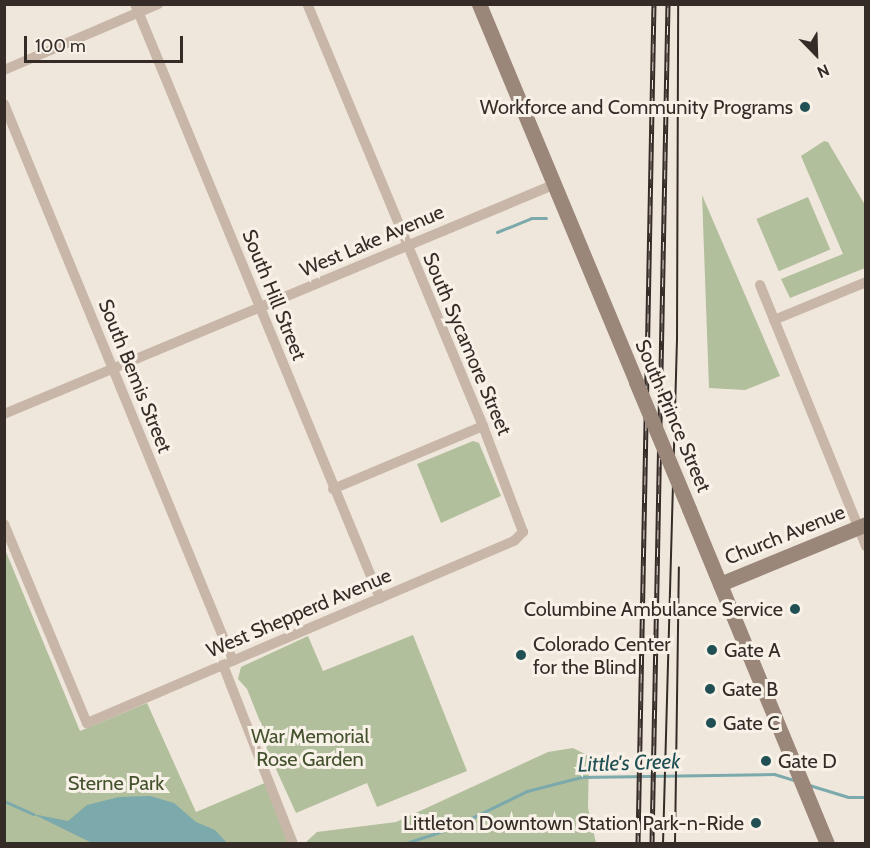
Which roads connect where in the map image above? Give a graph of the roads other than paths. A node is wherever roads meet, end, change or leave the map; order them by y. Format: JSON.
{"nodes":[{"id":1,"x":158,"y":4,"type":"edge"},
{"id":2,"x":307,"y":4,"type":"edge"},
{"id":3,"x":479,"y":4,"type":"edge"},
{"id":4,"x":137,"y":9,"type":"edge"},
{"id":5,"x":4,"y":70,"type":"edge"},
{"id":6,"x":4,"y":104,"type":"edge"},
{"id":7,"x":553,"y":185,"type":"junction"},
{"id":8,"x":406,"y":246,"type":"junction"},
{"id":9,"x":866,"y":282,"type":"edge"},
{"id":10,"x":760,"y":285,"type":"dead end"},
{"id":11,"x":259,"y":308,"type":"junction"},
{"id":12,"x":774,"y":320,"type":"junction"},
{"id":13,"x":112,"y":370,"type":"junction"},
{"id":14,"x":4,"y":414,"type":"edge"},
{"id":15,"x":483,"y":426,"type":"junction"},
{"id":16,"x":333,"y":489,"type":"junction"},
{"id":17,"x":4,"y":524,"type":"edge"},
{"id":18,"x":862,"y":526,"type":"edge"},
{"id":19,"x":522,"y":532,"type":"joint"},
{"id":20,"x":866,"y":546,"type":"edge"},
{"id":21,"x":720,"y":584,"type":"junction"},
{"id":22,"x":380,"y":598,"type":"junction"},
{"id":23,"x":228,"y":663,"type":"junction"},
{"id":24,"x":293,"y":843,"type":"edge"},
{"id":25,"x":827,"y":843,"type":"edge"}],
"edges":[{"from":1,"to":4,"type":"street"},
{"from":2,"to":8,"type":"street","name":"South Sycamore Street"},
{"from":3,"to":7,"type":"street","name":"South Prince Street"},
{"from":4,"to":5,"type":"street"},
{"from":4,"to":11,"type":"street","name":"South Hill Street"},
{"from":6,"to":13,"type":"street","name":"South Bemis Street"},
{"from":7,"to":8,"type":"street","name":"West Lake Avenue"},
{"from":7,"to":21,"type":"street","name":"South Prince Street","bridge":true},
{"from":8,"to":11,"type":"street","name":"West Lake Avenue"},
{"from":8,"to":15,"type":"street","name":"South Sycamore Street"},
{"from":9,"to":12,"type":"street"},
{"from":10,"to":12,"type":"street"},
{"from":11,"to":13,"type":"street","name":"West Lake Avenue"},
{"from":11,"to":16,"type":"street","name":"South Hill Street"},
{"from":12,"to":18,"type":"street"},
{"from":13,"to":14,"type":"street","name":"West Lake Avenue"},
{"from":13,"to":23,"type":"street","name":"South Bemis Street"},
{"from":15,"to":16,"type":"street"},
{"from":15,"to":19,"type":"street","name":"South Sycamore Street"},
{"from":16,"to":22,"type":"street","name":"South Hill Street"},
{"from":17,"to":23,"type":"street","name":"West Shepperd Avenue"},
{"from":18,"to":20,"type":"street"},
{"from":18,"to":21,"type":"street","name":"Church Avenue"},
{"from":19,"to":22,"type":"street","name":"West Shepperd Avenue"},
{"from":21,"to":25,"type":"street","name":"South Prince Street"},
{"from":22,"to":23,"type":"street","name":"West Shepperd Avenue"},
{"from":23,"to":24,"type":"street","name":"South Bemis Street"}]}
